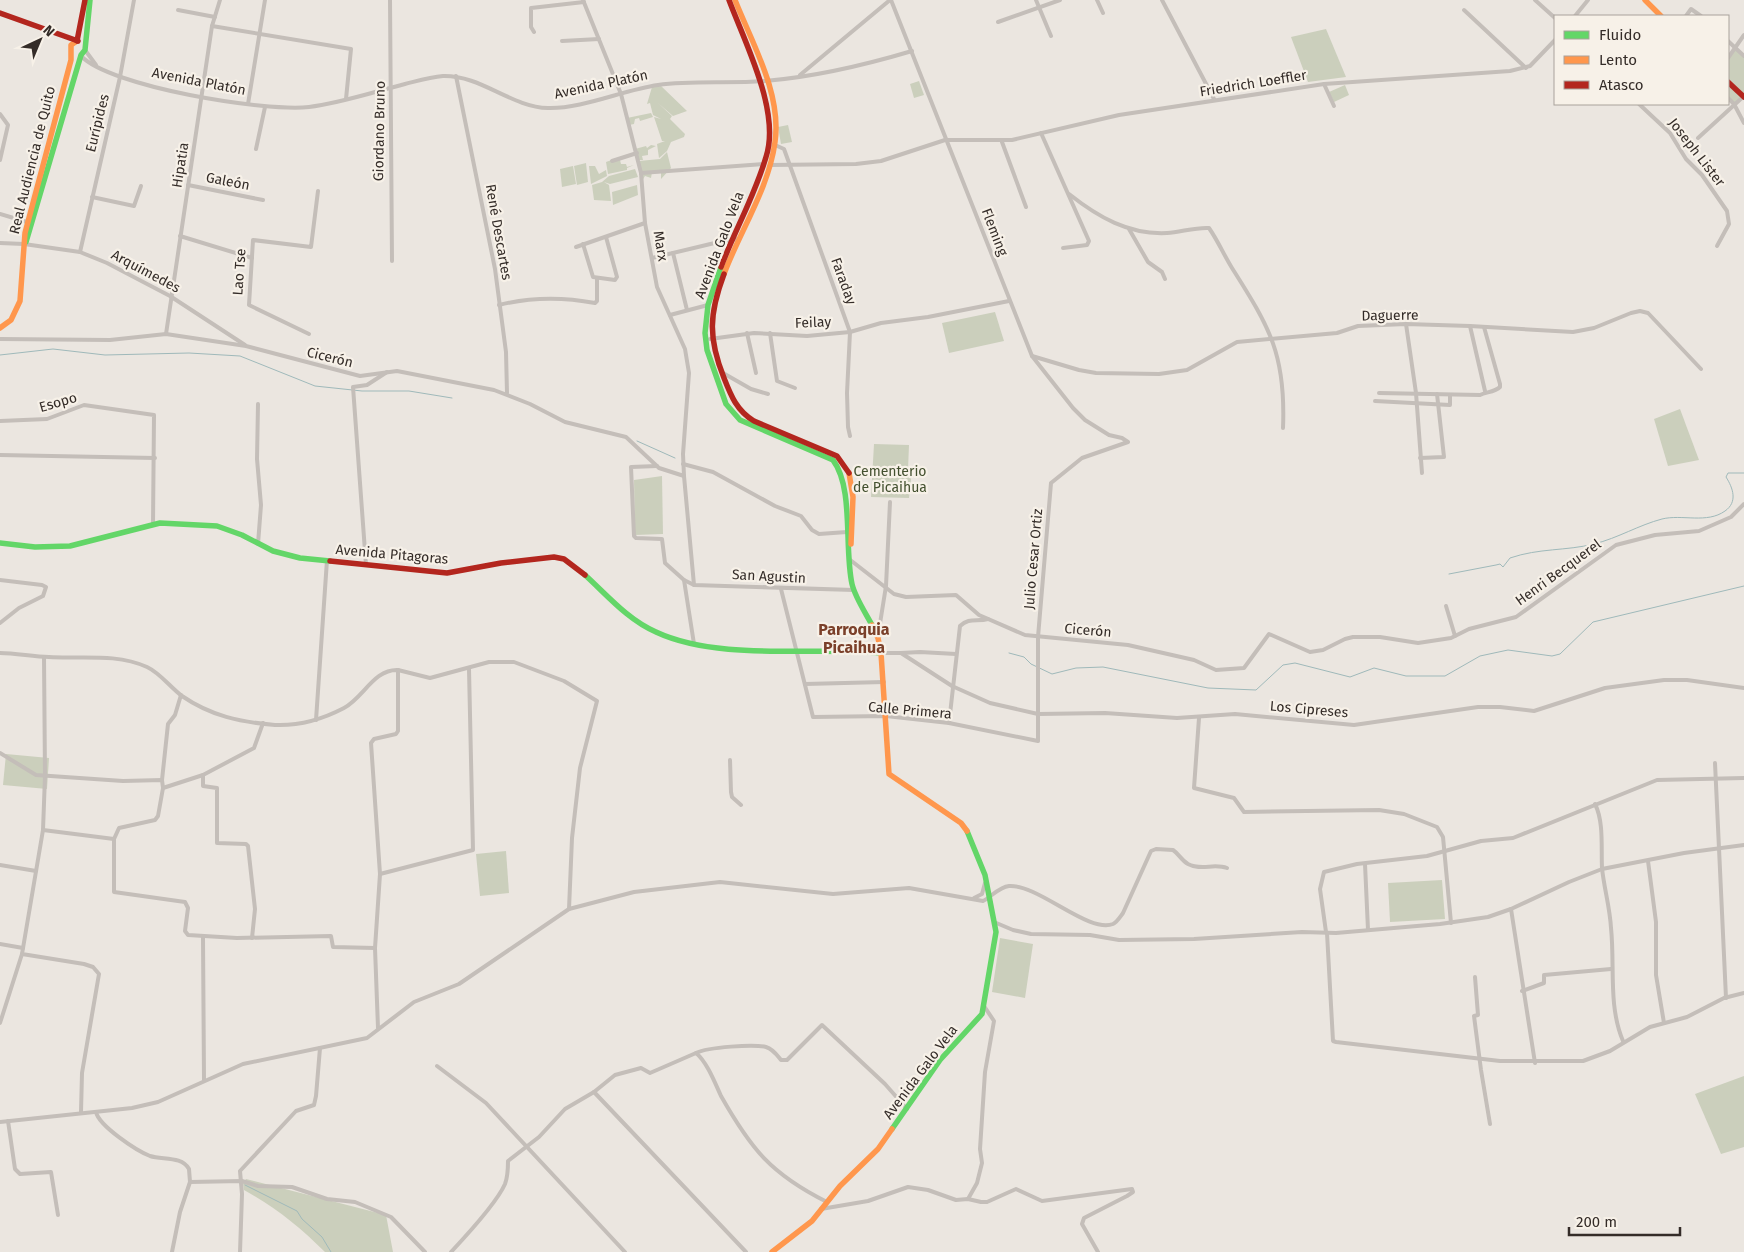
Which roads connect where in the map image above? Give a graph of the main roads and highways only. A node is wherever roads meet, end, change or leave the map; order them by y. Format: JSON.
{"nodes":[{"id":1,"x":84,"y":0,"type":"edge"},
{"id":2,"x":90,"y":0,"type":"edge"},
{"id":3,"x":729,"y":0,"type":"edge"},
{"id":4,"x":735,"y":0,"type":"edge"},
{"id":5,"x":1645,"y":0,"type":"edge"},
{"id":6,"x":0,"y":13,"type":"edge"},
{"id":7,"x":1660,"y":15,"type":"edge"},
{"id":8,"x":62,"y":36,"type":"junction"},
{"id":9,"x":77,"y":41,"type":"junction"},
{"id":10,"x":84,"y":44,"type":"junction"},
{"id":11,"x":71,"y":50,"type":"junction"},
{"id":12,"x":83,"y":53,"type":"junction"},
{"id":13,"x":763,"y":81,"type":"junction"},
{"id":14,"x":1729,"y":83,"type":"edge"},
{"id":15,"x":1744,"y":96,"type":"edge"},
{"id":16,"x":767,"y":165,"type":"junction"},
{"id":17,"x":735,"y":240,"type":"junction"},
{"id":18,"x":24,"y":244,"type":"junction"},
{"id":19,"x":0,"y":328,"type":"edge"},
{"id":20,"x":709,"y":339,"type":"junction"},
{"id":21,"x":0,"y":543,"type":"edge"},
{"id":22,"x":849,"y":556,"type":"junction"},
{"id":23,"x":881,"y":652,"type":"junction"},
{"id":24,"x":772,"y":1252,"type":"edge"}],
"edges":[{"from":1,"to":9,"type":"main road"},
{"from":2,"to":10,"type":"main road"},
{"from":3,"to":13,"type":"main road","name":"Avenida Galo Vela"},
{"from":4,"to":13,"type":"main road","name":"Avenida Galo Vela"},
{"from":5,"to":7,"type":"main road"},
{"from":6,"to":8,"type":"main road"},
{"from":8,"to":9,"type":"main road"},
{"from":8,"to":11,"type":"main road"},
{"from":9,"to":10,"type":"main road"},
{"from":9,"to":11,"type":"main road"},
{"from":10,"to":12,"type":"main road"},
{"from":11,"to":12,"type":"main road"},
{"from":11,"to":18,"type":"main road","name":"Real Audiencia de Quito"},
{"from":12,"to":18,"type":"main road","name":"Real Audiencia de Quito"},
{"from":13,"to":16,"type":"main road","name":"Avenida Galo Vela"},
{"from":13,"to":16,"type":"main road","name":"Avenida Galo Vela"},
{"from":14,"to":15,"type":"main road"},
{"from":16,"to":17,"type":"main road","name":"Avenida Galo Vela"},
{"from":17,"to":20,"type":"main road","name":"Avenida Galo Vela"},
{"from":17,"to":20,"type":"main road","name":"Avenida Galo Vela"},
{"from":18,"to":19,"type":"main road","name":"Real Audiencia de Quito"},
{"from":20,"to":22,"type":"main road","name":"Avenida Galo Vela"},
{"from":20,"to":22,"type":"main road","name":"Avenida Galo Vela"},
{"from":21,"to":23,"type":"main road","name":"Avenida Pitagoras"},
{"from":22,"to":23,"type":"main road","name":"Avenida Galo Vela"},
{"from":23,"to":24,"type":"main road","name":"Avenida Galo Vela"}]}
